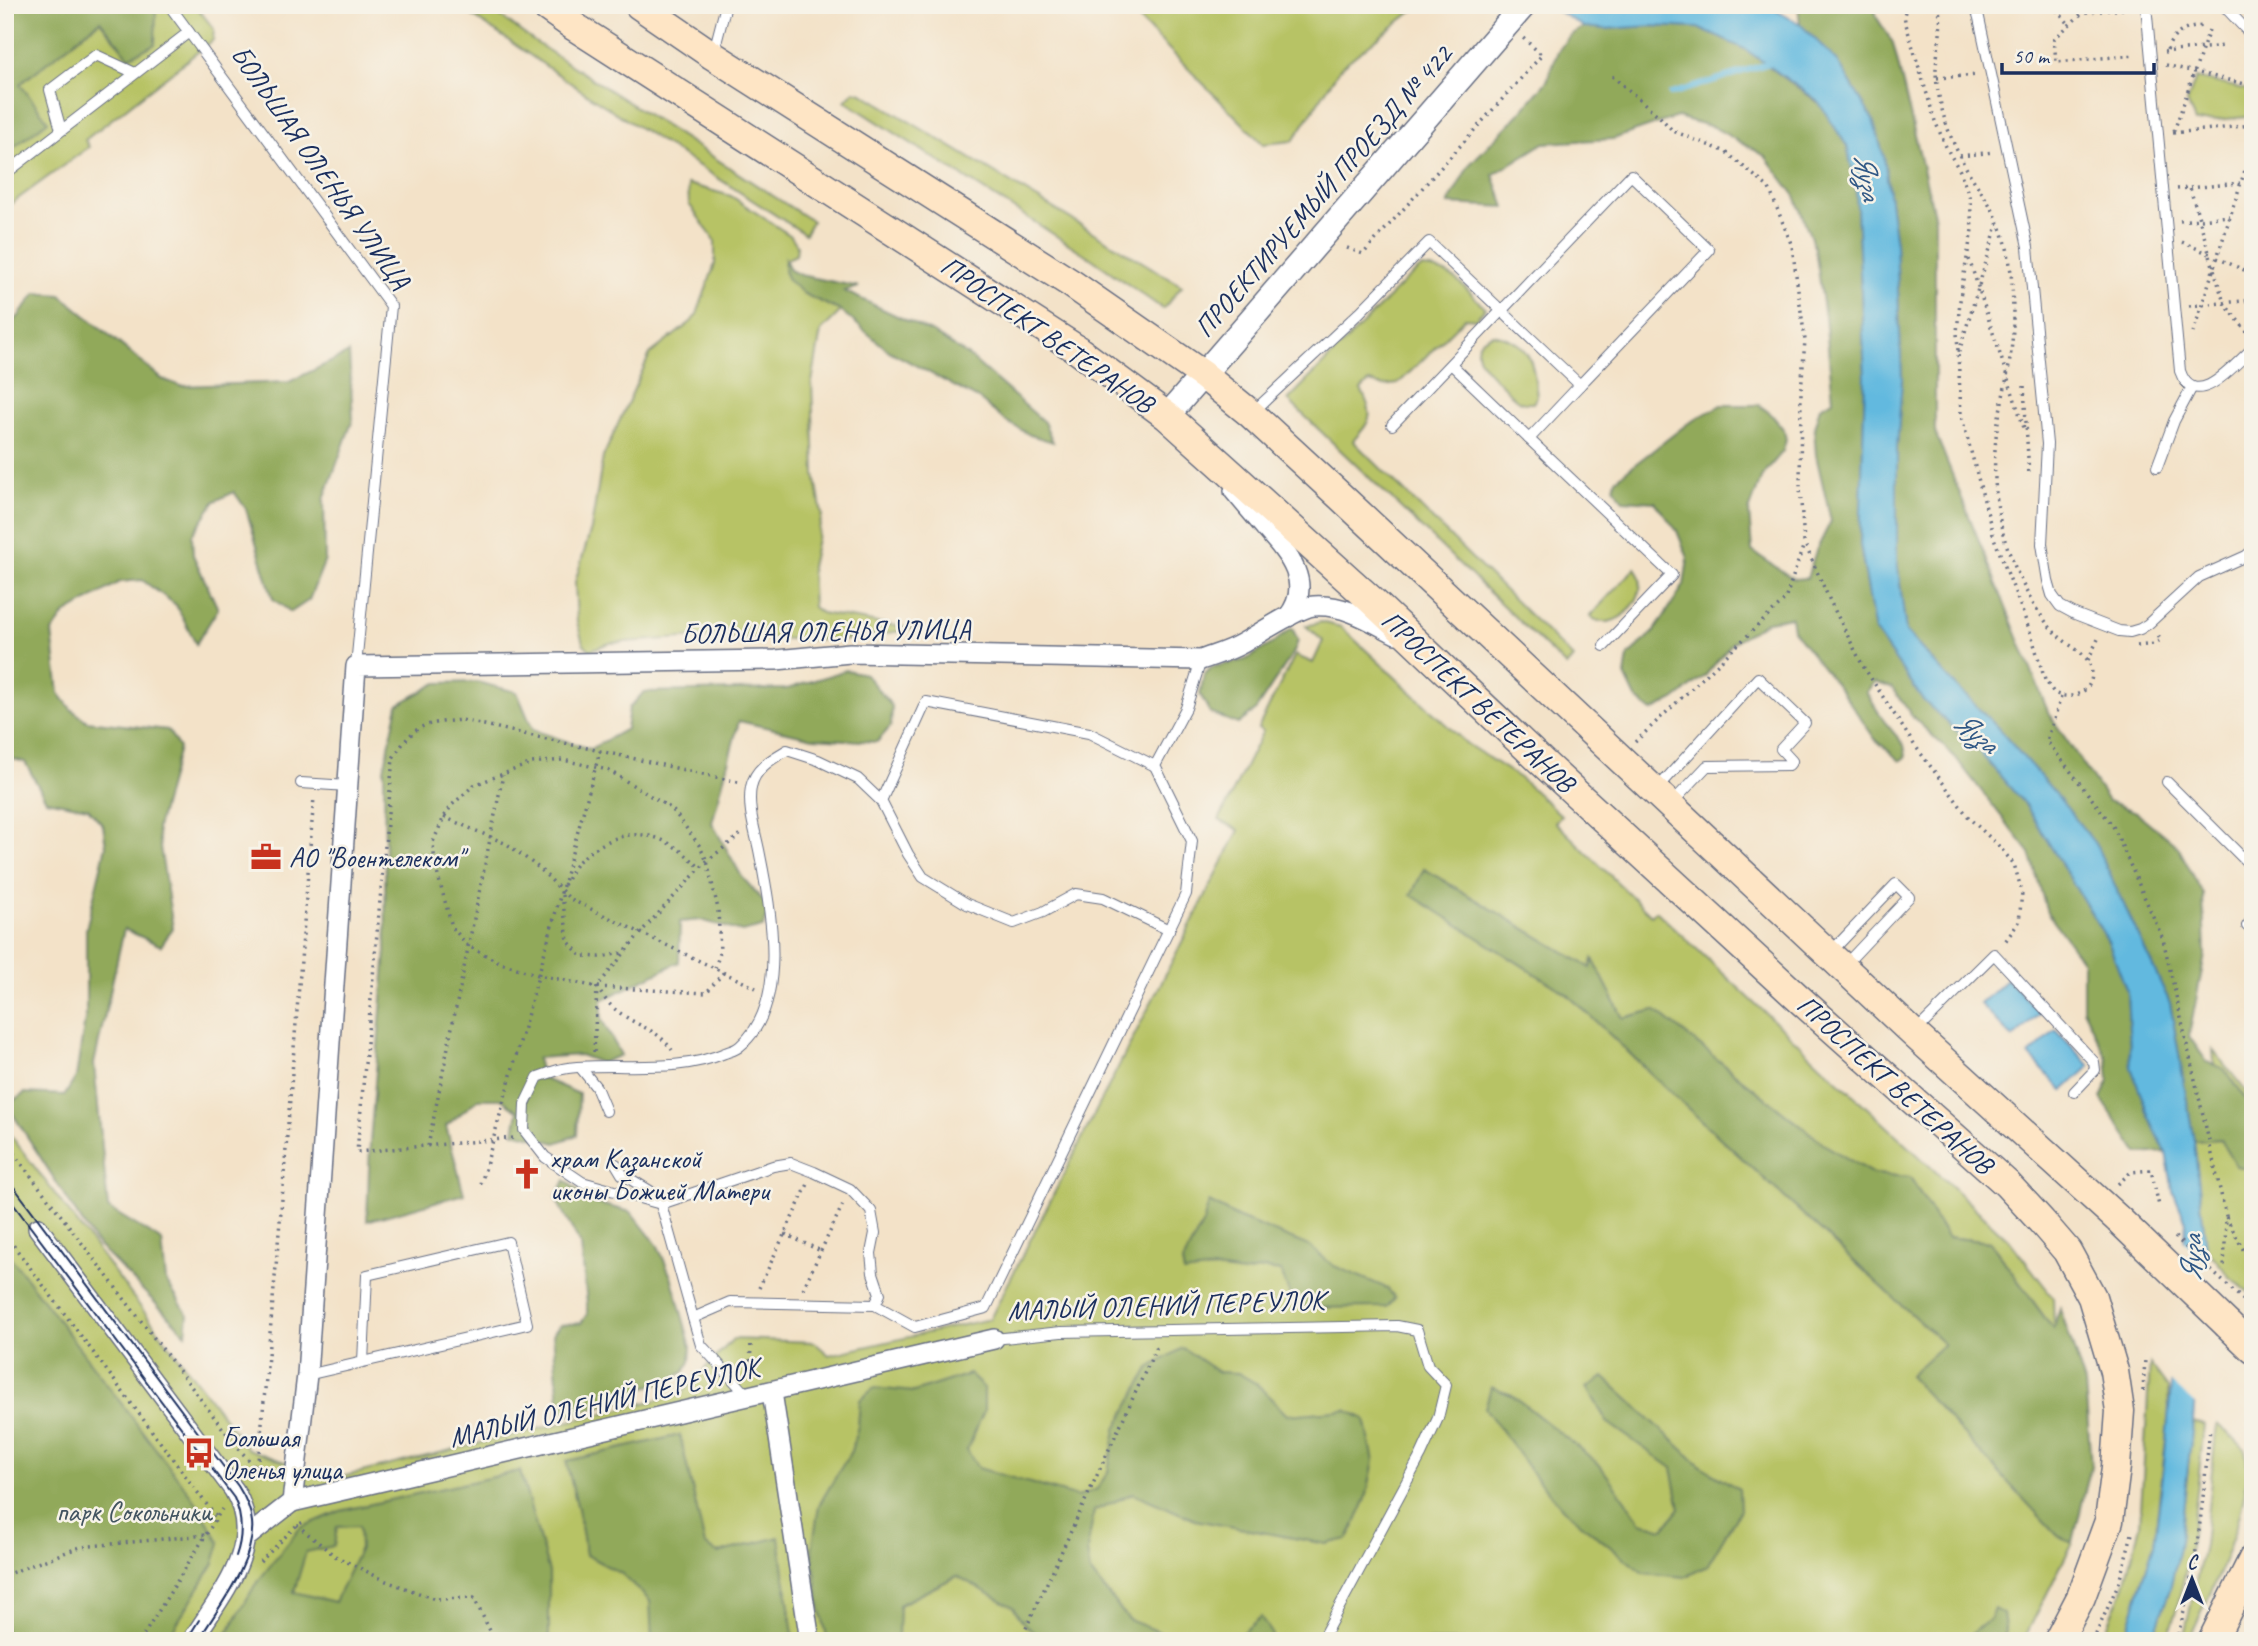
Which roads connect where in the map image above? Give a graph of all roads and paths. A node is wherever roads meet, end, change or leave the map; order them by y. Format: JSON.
{"nodes":[{"id":1,"x":169,"y":5,"type":"edge"},
{"id":2,"x":544,"y":5,"type":"edge"},
{"id":3,"x":639,"y":5,"type":"edge"},
{"id":4,"x":726,"y":5,"type":"edge"},
{"id":5,"x":1524,"y":5,"type":"edge"},
{"id":6,"x":1907,"y":5,"type":"edge"},
{"id":7,"x":1958,"y":5,"type":"edge"},
{"id":8,"x":1975,"y":5,"type":"edge"},
{"id":9,"x":2052,"y":5,"type":"edge"},
{"id":10,"x":2091,"y":5,"type":"edge"},
{"id":11,"x":2124,"y":5,"type":"edge"},
{"id":12,"x":2146,"y":5,"type":"edge"},
{"id":13,"x":2223,"y":5,"type":"edge"},
{"id":14,"x":1938,"y":7,"type":"edge"},
{"id":15,"x":2084,"y":12,"type":"junction"},
{"id":16,"x":2070,"y":25,"type":"junction"},
{"id":17,"x":189,"y":32,"type":"junction"},
{"id":18,"x":1513,"y":34,"type":"junction"},
{"id":19,"x":2253,"y":37,"type":"edge"},
{"id":20,"x":2225,"y":47,"type":"dead end"},
{"id":21,"x":2202,"y":49,"type":"junction"},
{"id":22,"x":2166,"y":52,"type":"junction"},
{"id":23,"x":2150,"y":54,"type":"junction"},
{"id":24,"x":712,"y":55,"type":"junction"},
{"id":25,"x":2161,"y":64,"type":"dead end"},
{"id":26,"x":2194,"y":72,"type":"junction"},
{"id":27,"x":135,"y":73,"type":"junction"},
{"id":28,"x":1991,"y":73,"type":"junction"},
{"id":29,"x":1612,"y":76,"type":"dead end"},
{"id":30,"x":1937,"y":78,"type":"junction"},
{"id":31,"x":2253,"y":86,"type":"edge"},
{"id":32,"x":2253,"y":125,"type":"edge"},
{"id":33,"x":61,"y":131,"type":"junction"},
{"id":34,"x":2173,"y":132,"type":"junction"},
{"id":35,"x":2171,"y":139,"type":"dead end"},
{"id":36,"x":2253,"y":145,"type":"edge"},
{"id":37,"x":1996,"y":152,"type":"dead end"},
{"id":38,"x":1960,"y":156,"type":"junction"},
{"id":39,"x":5,"y":174,"type":"edge"},
{"id":40,"x":2241,"y":183,"type":"junction"},
{"id":41,"x":2190,"y":188,"type":"junction"},
{"id":42,"x":2173,"y":189,"type":"dead end"},
{"id":43,"x":2230,"y":216,"type":"junction"},
{"id":44,"x":2199,"y":219,"type":"junction"},
{"id":45,"x":2176,"y":221,"type":"dead end"},
{"id":46,"x":1998,"y":222,"type":"junction"},
{"id":47,"x":2177,"y":239,"type":"dead end"},
{"id":48,"x":1348,"y":248,"type":"dead end"},
{"id":49,"x":2210,"y":254,"type":"junction"},
{"id":50,"x":1968,"y":256,"type":"junction"},
{"id":51,"x":2217,"y":258,"type":"junction"},
{"id":52,"x":2214,"y":268,"type":"junction"},
{"id":53,"x":2253,"y":274,"type":"edge"},
{"id":54,"x":1978,"y":288,"type":"junction"},
{"id":55,"x":2253,"y":300,"type":"edge"},
{"id":56,"x":2224,"y":303,"type":"junction"},
{"id":57,"x":2202,"y":305,"type":"junction"},
{"id":58,"x":2184,"y":307,"type":"dead end"},
{"id":59,"x":1502,"y":310,"type":"junction"},
{"id":60,"x":2249,"y":334,"type":"dead end"},
{"id":61,"x":2177,"y":341,"type":"junction"},
{"id":62,"x":2253,"y":348,"type":"edge"},
{"id":63,"x":1958,"y":357,"type":"junction"},
{"id":64,"x":1451,"y":364,"type":"junction"},
{"id":65,"x":1203,"y":375,"type":"junction"},
{"id":66,"x":2007,"y":376,"type":"junction"},
{"id":67,"x":1580,"y":385,"type":"junction"},
{"id":68,"x":2192,"y":387,"type":"junction"},
{"id":69,"x":1251,"y":414,"type":"junction"},
{"id":70,"x":1174,"y":423,"type":"junction"},
{"id":71,"x":1392,"y":425,"type":"dead end"},
{"id":72,"x":2027,"y":436,"type":"dead end"},
{"id":73,"x":1529,"y":439,"type":"junction"},
{"id":74,"x":2157,"y":467,"type":"dead end"},
{"id":75,"x":1804,"y":542,"type":"junction"},
{"id":76,"x":2253,"y":550,"type":"edge"},
{"id":77,"x":2045,"y":608,"type":"dead end"},
{"id":78,"x":2039,"y":612,"type":"junction"},
{"id":79,"x":1287,"y":618,"type":"junction"},
{"id":80,"x":2100,"y":636,"type":"dead end"},
{"id":81,"x":1417,"y":644,"type":"junction"},
{"id":82,"x":1604,"y":646,"type":"dead end"},
{"id":83,"x":1201,"y":660,"type":"junction"},
{"id":84,"x":2088,"y":660,"type":"junction"},
{"id":85,"x":356,"y":666,"type":"junction"},
{"id":86,"x":2062,"y":697,"type":"junction"},
{"id":87,"x":1634,"y":743,"type":"dead end"},
{"id":88,"x":600,"y":751,"type":"junction"},
{"id":89,"x":595,"y":766,"type":"junction"},
{"id":90,"x":1155,"y":766,"type":"junction"},
{"id":91,"x":503,"y":775,"type":"junction"},
{"id":92,"x":2167,"y":782,"type":"dead end"},
{"id":93,"x":301,"y":783,"type":"dead end"},
{"id":94,"x":315,"y":785,"type":"junction"},
{"id":95,"x":751,"y":785,"type":"junction"},
{"id":96,"x":348,"y":786,"type":"junction"},
{"id":97,"x":1663,"y":797,"type":"junction"},
{"id":98,"x":881,"y":801,"type":"junction"},
{"id":99,"x":444,"y":817,"type":"junction"},
{"id":100,"x":754,"y":825,"type":"junction"},
{"id":101,"x":490,"y":836,"type":"junction"},
{"id":102,"x":707,"y":861,"type":"junction"},
{"id":103,"x":700,"y":868,"type":"junction"},
{"id":104,"x":2253,"y":868,"type":"edge"},
{"id":105,"x":561,"y":890,"type":"junction"},
{"id":106,"x":2253,"y":918,"type":"edge"},
{"id":107,"x":1169,"y":930,"type":"junction"},
{"id":108,"x":2253,"y":931,"type":"edge"},
{"id":109,"x":641,"y":932,"type":"junction"},
{"id":110,"x":468,"y":946,"type":"junction"},
{"id":111,"x":624,"y":953,"type":"junction"},
{"id":112,"x":1994,"y":954,"type":"junction"},
{"id":113,"x":1837,"y":960,"type":"junction"},
{"id":114,"x":715,"y":968,"type":"junction"},
{"id":115,"x":724,"y":972,"type":"junction"},
{"id":116,"x":538,"y":975,"type":"junction"},
{"id":117,"x":597,"y":988,"type":"junction"},
{"id":118,"x":768,"y":993,"type":"junction"},
{"id":119,"x":1913,"y":1033,"type":"junction"},
{"id":120,"x":594,"y":1066,"type":"junction"},
{"id":121,"x":674,"y":1066,"type":"junction"},
{"id":122,"x":580,"y":1067,"type":"junction"},
{"id":123,"x":2074,"y":1092,"type":"dead end"},
{"id":124,"x":606,"y":1111,"type":"dead end"},
{"id":125,"x":529,"y":1137,"type":"junction"},
{"id":126,"x":492,"y":1140,"type":"junction"},
{"id":127,"x":5,"y":1142,"type":"edge"},
{"id":128,"x":428,"y":1146,"type":"junction"},
{"id":129,"x":616,"y":1164,"type":"dead end"},
{"id":130,"x":814,"y":1172,"type":"junction"},
{"id":131,"x":481,"y":1184,"type":"dead end"},
{"id":132,"x":2118,"y":1184,"type":"dead end"},
{"id":133,"x":850,"y":1189,"type":"junction"},
{"id":134,"x":662,"y":1204,"type":"junction"},
{"id":135,"x":2159,"y":1206,"type":"dead end"},
{"id":136,"x":2226,"y":1216,"type":"junction"},
{"id":137,"x":38,"y":1228,"type":"dead end"},
{"id":138,"x":2170,"y":1233,"type":"dead end"},
{"id":139,"x":5,"y":1234,"type":"edge"},
{"id":140,"x":784,"y":1234,"type":"junction"},
{"id":141,"x":821,"y":1251,"type":"junction"},
{"id":142,"x":2253,"y":1268,"type":"edge"},
{"id":143,"x":2224,"y":1270,"type":"dead end"},
{"id":144,"x":752,"y":1302,"type":"junction"},
{"id":145,"x":796,"y":1303,"type":"junction"},
{"id":146,"x":875,"y":1306,"type":"junction"},
{"id":147,"x":2253,"y":1309,"type":"edge"},
{"id":148,"x":694,"y":1318,"type":"junction"},
{"id":149,"x":1165,"y":1330,"type":"junction"},
{"id":150,"x":994,"y":1339,"type":"joint"},
{"id":151,"x":2253,"y":1349,"type":"edge"},
{"id":152,"x":363,"y":1362,"type":"junction"},
{"id":153,"x":307,"y":1375,"type":"junction"},
{"id":154,"x":772,"y":1392,"type":"junction"},
{"id":155,"x":750,"y":1398,"type":"junction"},
{"id":156,"x":2210,"y":1427,"type":"dead end"},
{"id":157,"x":257,"y":1469,"type":"junction"},
{"id":158,"x":234,"y":1490,"type":"junction"},
{"id":159,"x":292,"y":1502,"type":"junction"},
{"id":160,"x":216,"y":1517,"type":"junction"},
{"id":161,"x":297,"y":1525,"type":"dead end"},
{"id":162,"x":205,"y":1535,"type":"junction"},
{"id":163,"x":247,"y":1537,"type":"junction"},
{"id":164,"x":2253,"y":1559,"type":"edge"},
{"id":165,"x":5,"y":1575,"type":"edge"},
{"id":166,"x":140,"y":1641,"type":"edge"},
{"id":167,"x":192,"y":1641,"type":"edge"},
{"id":168,"x":495,"y":1641,"type":"edge"},
{"id":169,"x":810,"y":1641,"type":"edge"},
{"id":170,"x":1020,"y":1641,"type":"edge"},
{"id":171,"x":1321,"y":1641,"type":"edge"},
{"id":172,"x":2058,"y":1641,"type":"edge"},
{"id":173,"x":2176,"y":1641,"type":"edge"},
{"id":174,"x":2212,"y":1641,"type":"edge"}],
"edges":[{"from":1,"to":17,"type":"lane","name":"БОЛЬШАЯ ОЛЕНЬЯ УЛИЦА"},
{"from":2,"to":70,"type":"main road","name":"ПРОСПЕКТ ВЕТЕРАНОВ"},
{"from":3,"to":24,"type":"main road","name":"ПРОСПЕКТ ВЕТЕРАНОВ"},
{"from":4,"to":24,"type":"lane"},
{"from":5,"to":18,"type":"street","name":"ПРОЕКТИРУЕМЫЙ ПРОЕЗД № 422","bridge":true},
{"from":6,"to":50,"type":"path"},
{"from":7,"to":14,"type":"path"},
{"from":8,"to":28,"type":"lane"},
{"from":9,"to":16,"type":"path"},
{"from":10,"to":15,"type":"path"},
{"from":11,"to":15,"type":"path"},
{"from":12,"to":23,"type":"lane"},
{"from":13,"to":19,"type":"lane"},
{"from":14,"to":30,"type":"path"},
{"from":15,"to":16,"type":"path"},
{"from":16,"to":23,"type":"path"},
{"from":17,"to":27,"type":"lane"},
{"from":17,"to":85,"type":"lane","name":"БОЛЬШАЯ ОЛЕНЬЯ УЛИЦА"},
{"from":18,"to":48,"type":"path"},
{"from":18,"to":65,"type":"street","name":"ПРОЕКТИРУЕМЫЙ ПРОЕЗД № 422"},
{"from":20,"to":21,"type":"path"},
{"from":21,"to":22,"type":"path"},
{"from":21,"to":22,"type":"path"},
{"from":21,"to":26,"type":"path"},
{"from":22,"to":23,"type":"path"},
{"from":23,"to":61,"type":"lane"},
{"from":24,"to":65,"type":"main road","name":"ПРОСПЕКТ ВЕТЕРАНОВ"},
{"from":25,"to":26,"type":"path"},
{"from":26,"to":31,"type":"path"},
{"from":26,"to":34,"type":"path"},
{"from":27,"to":33,"type":"lane"},
{"from":27,"to":33,"type":"lane"},
{"from":28,"to":30,"type":"path"},
{"from":28,"to":76,"type":"lane"},
{"from":29,"to":75,"type":"path"},
{"from":30,"to":38,"type":"path"},
{"from":32,"to":34,"type":"path"},
{"from":33,"to":39,"type":"lane"},
{"from":34,"to":35,"type":"path"},
{"from":36,"to":40,"type":"path"},
{"from":37,"to":38,"type":"path"},
{"from":38,"to":46,"type":"path"},
{"from":40,"to":41,"type":"path"},
{"from":40,"to":43,"type":"path"},
{"from":41,"to":42,"type":"path"},
{"from":41,"to":44,"type":"path"},
{"from":43,"to":44,"type":"path"},
{"from":43,"to":51,"type":"path"},
{"from":44,"to":45,"type":"path"},
{"from":44,"to":49,"type":"path"},
{"from":46,"to":54,"type":"path"},
{"from":46,"to":66,"type":"path"},
{"from":47,"to":49,"type":"path"},
{"from":49,"to":52,"type":"path"},
{"from":50,"to":54,"type":"path"},
{"from":50,"to":63,"type":"path"},
{"from":51,"to":52,"type":"path"},
{"from":51,"to":53,"type":"path"},
{"from":52,"to":56,"type":"path"},
{"from":52,"to":57,"type":"path"},
{"from":54,"to":63,"type":"path"},
{"from":54,"to":66,"type":"path"},
{"from":55,"to":56,"type":"path"},
{"from":56,"to":57,"type":"path"},
{"from":56,"to":60,"type":"path"},
{"from":57,"to":58,"type":"path"},
{"from":57,"to":61,"type":"path"},
{"from":59,"to":64,"type":"lane"},
{"from":59,"to":67,"type":"lane"},
{"from":59,"to":67,"type":"lane"},
{"from":59,"to":69,"type":"lane"},
{"from":61,"to":68,"type":"lane"},
{"from":62,"to":68,"type":"lane"},
{"from":63,"to":86,"type":"path"},
{"from":64,"to":71,"type":"lane"},
{"from":64,"to":73,"type":"lane"},
{"from":65,"to":69,"type":"main road","name":"ПРОСПЕКТ ВЕТЕРАНОВ"},
{"from":65,"to":70,"type":"street","name":"ПРОЕКТИРУЕМЫЙ ПРОЕЗД № 422"},
{"from":66,"to":72,"type":"path"},
{"from":66,"to":78,"type":"path"},
{"from":67,"to":73,"type":"lane"},
{"from":68,"to":74,"type":"lane"},
{"from":69,"to":97,"type":"main road","name":"ПРОСПЕКТ ВЕТЕРАНОВ"},
{"from":70,"to":79,"type":"street"},
{"from":70,"to":81,"type":"main road","name":"ПРОСПЕКТ ВЕТЕРАНОВ"},
{"from":73,"to":82,"type":"lane"},
{"from":75,"to":87,"type":"path"},
{"from":75,"to":112,"type":"path"},
{"from":77,"to":78,"type":"path"},
{"from":78,"to":84,"type":"path"},
{"from":79,"to":81,"type":"street","name":"БОЛЬШАЯ ОЛЕНЬЯ УЛИЦА"},
{"from":79,"to":83,"type":"street","name":"БОЛЬШАЯ ОЛЕНЬЯ УЛИЦА"},
{"from":80,"to":84,"type":"path"},
{"from":81,"to":172,"type":"main road","name":"ПРОСПЕКТ ВЕТЕРАНОВ"},
{"from":83,"to":85,"type":"street","name":"БОЛЬШАЯ ОЛЕНЬЯ УЛИЦА"},
{"from":83,"to":90,"type":"lane"},
{"from":84,"to":86,"type":"path"},
{"from":85,"to":96,"type":"street","name":"БОЛЬШАЯ ОЛЕНЬЯ УЛИЦА"},
{"from":86,"to":136,"type":"path"},
{"from":88,"to":89,"type":"path"},
{"from":88,"to":95,"type":"path"},
{"from":88,"to":128,"type":"path"},
{"from":89,"to":91,"type":"path"},
{"from":89,"to":102,"type":"path"},
{"from":89,"to":105,"type":"path"},
{"from":90,"to":98,"type":"lane"},
{"from":90,"to":107,"type":"lane"},
{"from":91,"to":99,"type":"path"},
{"from":91,"to":101,"type":"path"},
{"from":92,"to":104,"type":"lane"},
{"from":93,"to":94,"type":"lane"},
{"from":94,"to":96,"type":"lane"},
{"from":94,"to":157,"type":"path"},
{"from":95,"to":98,"type":"lane"},
{"from":95,"to":100,"type":"lane"},
{"from":96,"to":153,"type":"street","name":"БОЛЬШАЯ ОЛЕНЬЯ УЛИЦА"},
{"from":97,"to":97,"type":"lane"},
{"from":97,"to":113,"type":"main road","name":"ПРОСПЕКТ ВЕТЕРАНОВ"},
{"from":98,"to":107,"type":"lane"},
{"from":99,"to":101,"type":"path"},
{"from":99,"to":110,"type":"path"},
{"from":100,"to":102,"type":"path"},
{"from":100,"to":118,"type":"lane"},
{"from":101,"to":105,"type":"path"},
{"from":101,"to":110,"type":"path"},
{"from":102,"to":103,"type":"path"},
{"from":102,"to":114,"type":"path"},
{"from":103,"to":105,"type":"path"},
{"from":103,"to":109,"type":"path"},
{"from":105,"to":109,"type":"path"},
{"from":105,"to":111,"type":"path"},
{"from":105,"to":116,"type":"path"},
{"from":106,"to":108,"type":"lane"},
{"from":107,"to":146,"type":"lane"},
{"from":109,"to":111,"type":"path"},
{"from":109,"to":114,"type":"path"},
{"from":110,"to":116,"type":"path"},
{"from":110,"to":128,"type":"path"},
{"from":111,"to":117,"type":"path"},
{"from":112,"to":119,"type":"lane"},
{"from":112,"to":123,"type":"lane"},
{"from":113,"to":113,"type":"lane"},
{"from":113,"to":119,"type":"main road","name":"ПРОСПЕКТ ВЕТЕРАНОВ"},
{"from":114,"to":115,"type":"path"},
{"from":115,"to":117,"type":"path"},
{"from":115,"to":118,"type":"path"},
{"from":116,"to":117,"type":"path"},
{"from":116,"to":126,"type":"path"},
{"from":117,"to":120,"type":"path"},
{"from":117,"to":121,"type":"path"},
{"from":118,"to":121,"type":"lane"},
{"from":119,"to":151,"type":"main road","name":"ПРОСПЕКТ ВЕТЕРАНОВ","bridge":true},
{"from":120,"to":121,"type":"lane"},
{"from":120,"to":122,"type":"lane"},
{"from":122,"to":124,"type":"lane"},
{"from":122,"to":125,"type":"lane"},
{"from":125,"to":126,"type":"path"},
{"from":125,"to":134,"type":"lane"},
{"from":126,"to":128,"type":"path"},
{"from":126,"to":131,"type":"path"},
{"from":127,"to":157,"type":"path"},
{"from":129,"to":134,"type":"lane"},
{"from":130,"to":133,"type":"lane"},
{"from":130,"to":134,"type":"lane"},
{"from":130,"to":140,"type":"path"},
{"from":132,"to":135,"type":"path"},
{"from":133,"to":141,"type":"path"},
{"from":133,"to":146,"type":"lane"},
{"from":134,"to":148,"type":"lane"},
{"from":136,"to":142,"type":"path"},
{"from":136,"to":143,"type":"path"},
{"from":137,"to":158,"type":"street"},
{"from":138,"to":147,"type":"path","bridge":true},
{"from":139,"to":160,"type":"path"},
{"from":140,"to":141,"type":"path"},
{"from":140,"to":144,"type":"path"},
{"from":141,"to":145,"type":"path"},
{"from":144,"to":145,"type":"lane"},
{"from":144,"to":148,"type":"lane"},
{"from":145,"to":146,"type":"lane"},
{"from":148,"to":155,"type":"lane"},
{"from":149,"to":150,"type":"lane","name":"МАЛЫЙ ОЛЕНИЙ ПЕРЕУЛОК"},
{"from":149,"to":170,"type":"path"},
{"from":149,"to":171,"type":"lane","name":"МАЛЫЙ ОЛЕНИЙ ПЕРЕУЛОК"},
{"from":150,"to":154,"type":"street","name":"МАЛЫЙ ОЛЕНИЙ ПЕРЕУЛОК"},
{"from":152,"to":152,"type":"lane"},
{"from":152,"to":153,"type":"lane"},
{"from":153,"to":159,"type":"street","name":"БОЛЬШАЯ ОЛЕНЬЯ УЛИЦА"},
{"from":154,"to":155,"type":"street","name":"МАЛЫЙ ОЛЕНИЙ ПЕРЕУЛОК"},
{"from":154,"to":169,"type":"street"},
{"from":155,"to":159,"type":"street","name":"МАЛЫЙ ОЛЕНИЙ ПЕРЕУЛОК"},
{"from":156,"to":173,"type":"path"},
{"from":157,"to":158,"type":"path"},
{"from":158,"to":160,"type":"path"},
{"from":158,"to":163,"type":"street"},
{"from":159,"to":163,"type":"street"},
{"from":160,"to":162,"type":"path"},
{"from":161,"to":168,"type":"path"},
{"from":162,"to":165,"type":"path"},
{"from":162,"to":166,"type":"path"},
{"from":163,"to":167,"type":"street"},
{"from":164,"to":174,"type":"main road"}]}
